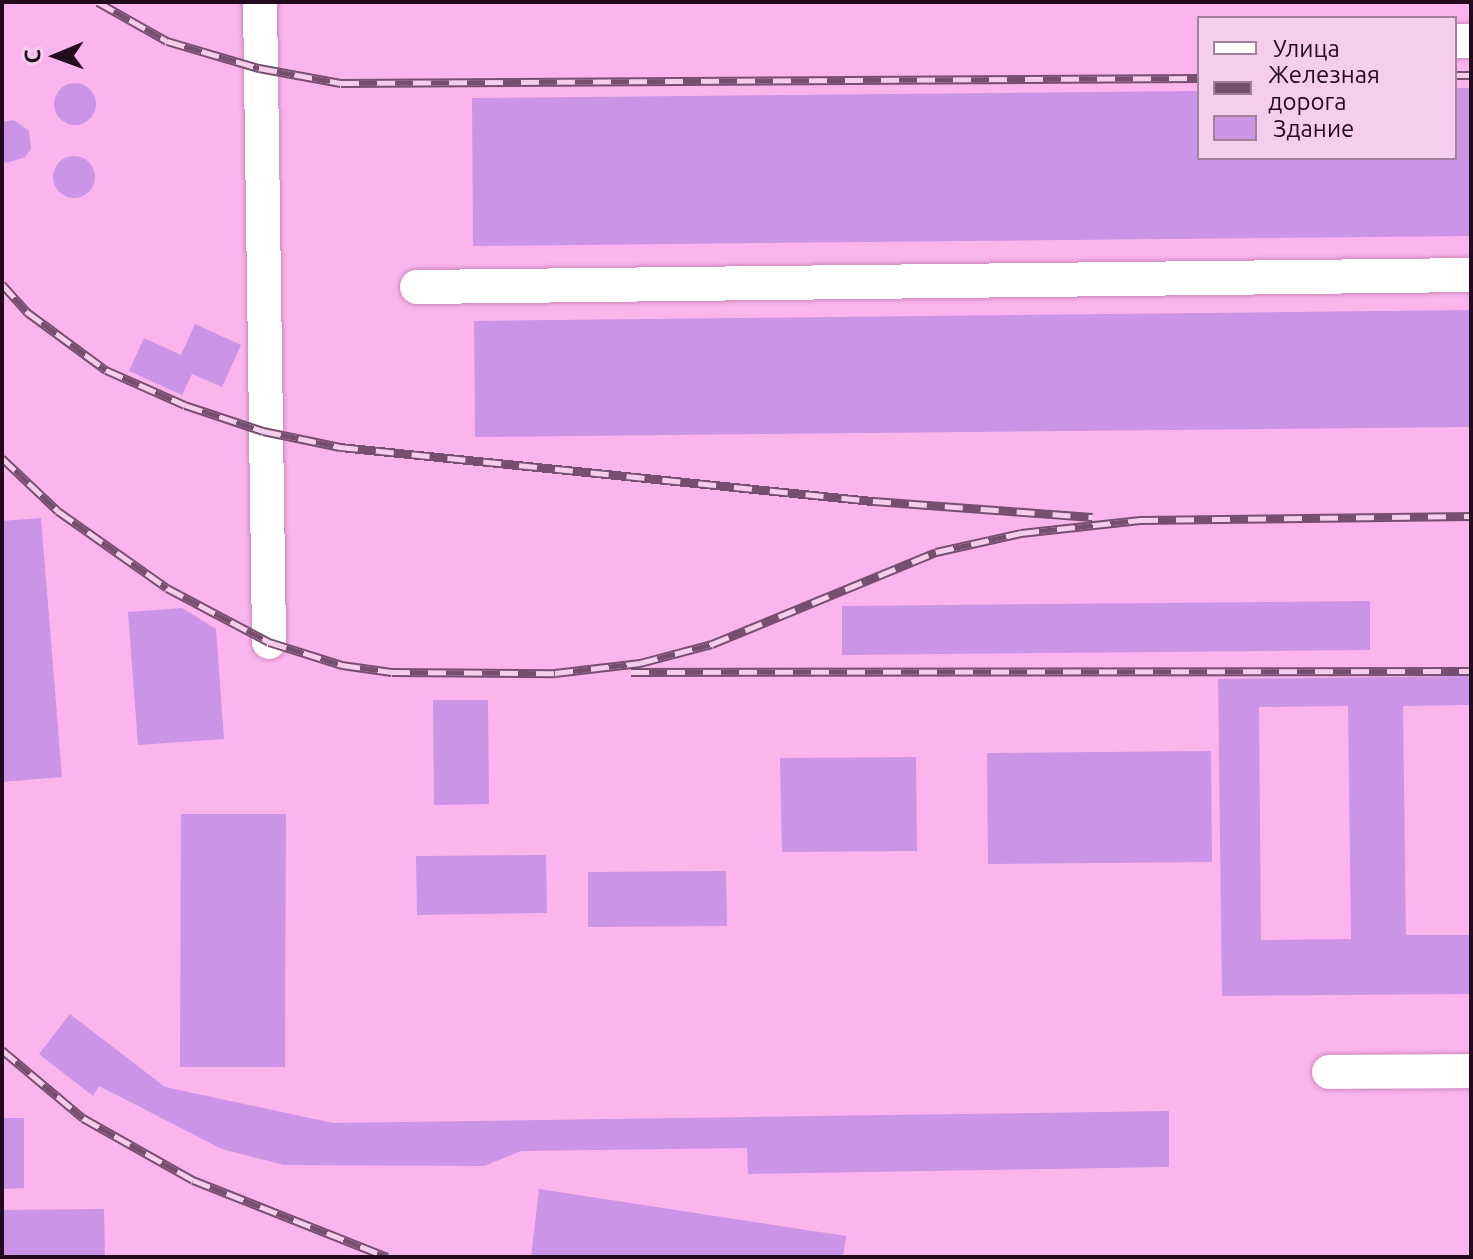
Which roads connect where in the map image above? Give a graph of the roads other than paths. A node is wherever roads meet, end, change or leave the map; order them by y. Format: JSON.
{"nodes":[{"id":1,"x":260,"y":2,"type":"edge"},
{"id":2,"x":1471,"y":275,"type":"edge"},
{"id":3,"x":417,"y":287,"type":"dead end"},
{"id":4,"x":269,"y":642,"type":"dead end"},
{"id":5,"x":1471,"y":1071,"type":"edge"},
{"id":6,"x":1329,"y":1072,"type":"dead end"}],
"edges":[{"from":1,"to":4,"type":"street"},
{"from":2,"to":3,"type":"street"},
{"from":5,"to":6,"type":"street"}]}
